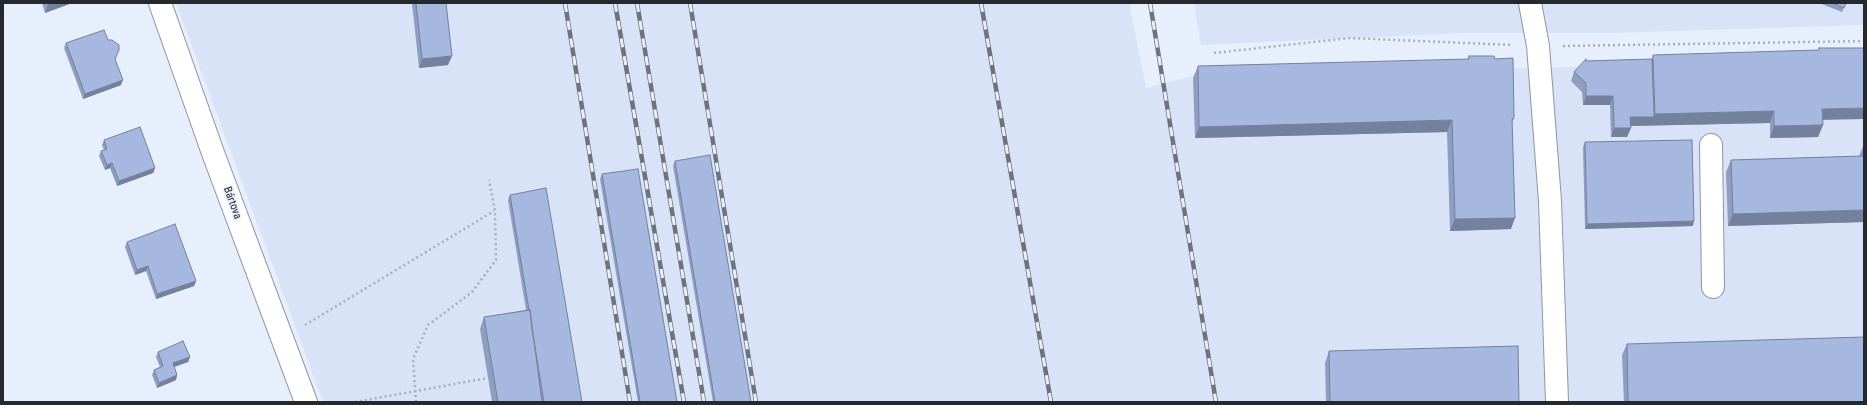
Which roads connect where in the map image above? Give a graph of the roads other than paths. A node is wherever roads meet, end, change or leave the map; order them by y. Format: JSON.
{"nodes":[{"id":1,"x":160,"y":3,"type":"edge"},
{"id":2,"x":1530,"y":3,"type":"edge"},
{"id":3,"x":1711,"y":146,"type":"dead end"},
{"id":4,"x":1713,"y":287,"type":"dead end"},
{"id":5,"x":306,"y":402,"type":"edge"},
{"id":6,"x":1557,"y":402,"type":"edge"}],
"edges":[{"from":1,"to":5,"type":"street","name":"Bártova"},
{"from":2,"to":6,"type":"street"},
{"from":3,"to":4,"type":"street"}]}
